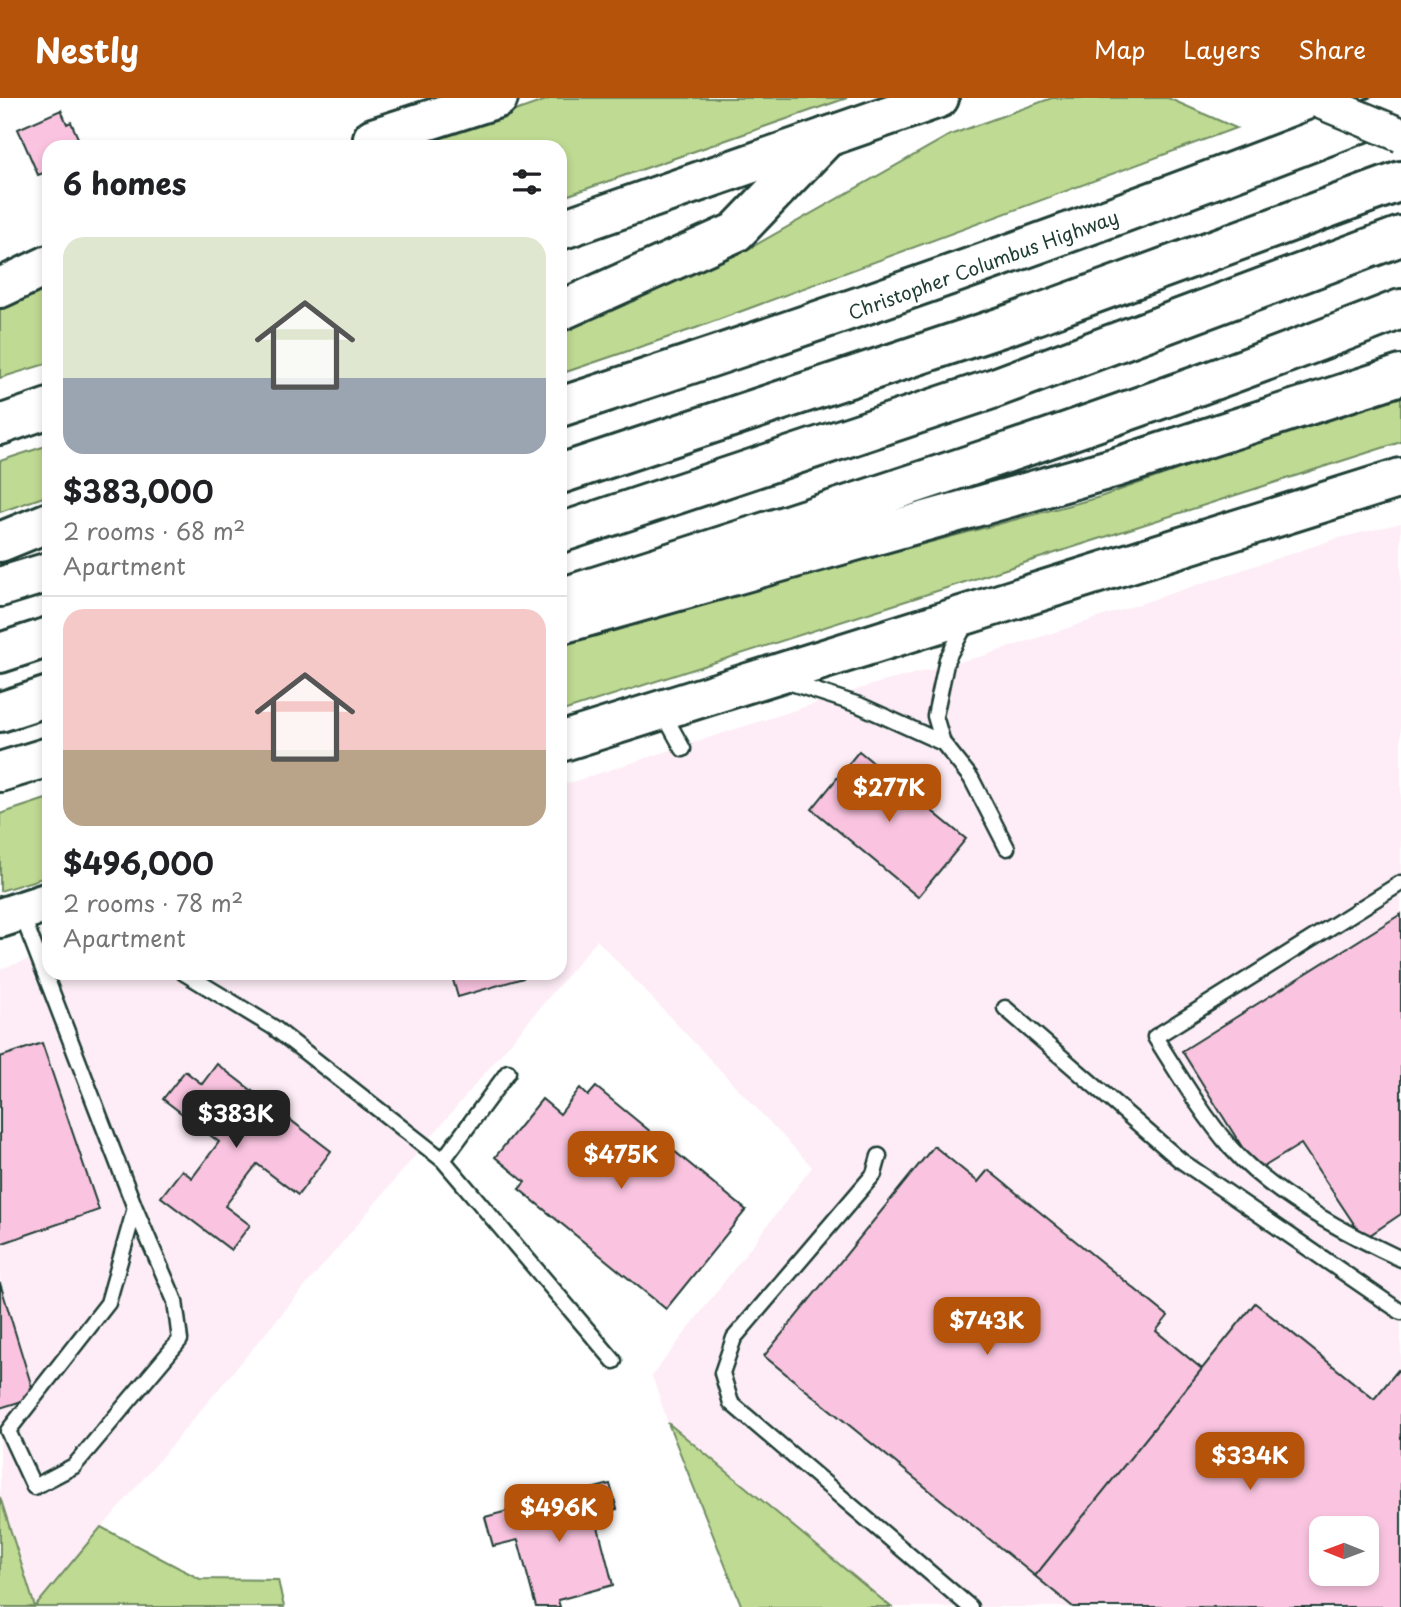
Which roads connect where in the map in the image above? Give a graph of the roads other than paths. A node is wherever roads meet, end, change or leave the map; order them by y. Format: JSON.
{"nodes":[{"id":1,"x":465,"y":98,"type":"edge"},
{"id":2,"x":498,"y":98,"type":"edge"},
{"id":3,"x":939,"y":98,"type":"edge"},
{"id":4,"x":1319,"y":101,"type":"dead end"},
{"id":5,"x":1401,"y":107,"type":"edge"},
{"id":6,"x":1401,"y":135,"type":"edge"},
{"id":7,"x":827,"y":137,"type":"junction"},
{"id":8,"x":366,"y":140,"type":"edge"},
{"id":9,"x":367,"y":140,"type":"edge"},
{"id":10,"x":1401,"y":181,"type":"edge"},
{"id":11,"x":567,"y":228,"type":"edge"},
{"id":12,"x":1401,"y":236,"type":"edge"},
{"id":13,"x":42,"y":268,"type":"edge"},
{"id":14,"x":0,"y":288,"type":"edge"},
{"id":15,"x":567,"y":308,"type":"edge"},
{"id":16,"x":1401,"y":309,"type":"edge"},
{"id":17,"x":1401,"y":375,"type":"edge"},
{"id":18,"x":567,"y":405,"type":"edge"},
{"id":19,"x":42,"y":410,"type":"edge"},
{"id":20,"x":0,"y":425,"type":"edge"},
{"id":21,"x":567,"y":472,"type":"edge"},
{"id":22,"x":1401,"y":478,"type":"edge"},
{"id":23,"x":1401,"y":489,"type":"edge"},
{"id":24,"x":42,"y":525,"type":"edge"},
{"id":25,"x":567,"y":531,"type":"edge"},
{"id":26,"x":1232,"y":533,"type":"junction"},
{"id":27,"x":0,"y":542,"type":"edge"},
{"id":28,"x":42,"y":574,"type":"edge"},
{"id":29,"x":0,"y":587,"type":"edge"},
{"id":30,"x":567,"y":595,"type":"edge"},
{"id":31,"x":972,"y":614,"type":"junction"},
{"id":32,"x":567,"y":622,"type":"edge"},
{"id":33,"x":42,"y":639,"type":"edge"},
{"id":34,"x":0,"y":653,"type":"edge"},
{"id":35,"x":771,"y":677,"type":"junction"},
{"id":36,"x":42,"y":698,"type":"edge"},
{"id":37,"x":661,"y":710,"type":"junction"},
{"id":38,"x":0,"y":712,"type":"edge"},
{"id":39,"x":567,"y":740,"type":"edge"},
{"id":40,"x":943,"y":743,"type":"junction"},
{"id":41,"x":683,"y":749,"type":"dead end"},
{"id":42,"x":42,"y":759,"type":"edge"},
{"id":43,"x":0,"y":772,"type":"edge"},
{"id":44,"x":1007,"y":848,"type":"dead end"},
{"id":45,"x":1401,"y":883,"type":"edge"},
{"id":46,"x":23,"y":910,"type":"edge"},
{"id":47,"x":42,"y":961,"type":"edge"},
{"id":48,"x":49,"y":980,"type":"edge"},
{"id":49,"x":196,"y":980,"type":"edge"},
{"id":50,"x":1005,"y":1008,"type":"dead end"},
{"id":51,"x":508,"y":1072,"type":"dead end"},
{"id":52,"x":878,"y":1156,"type":"dead end"},
{"id":53,"x":443,"y":1160,"type":"junction"},
{"id":54,"x":135,"y":1208,"type":"junction"},
{"id":55,"x":1401,"y":1259,"type":"edge"},
{"id":56,"x":1401,"y":1312,"type":"edge"},
{"id":57,"x":614,"y":1362,"type":"dead end"},
{"id":58,"x":970,"y":1607,"type":"edge"}],
"edges":[{"from":1,"to":8,"type":"highway"},
{"from":2,"to":9,"type":"highway"},
{"from":3,"to":7,"type":"highway"},
{"from":4,"to":6,"type":"street","bridge":true},
{"from":5,"to":18,"type":"highway","name":"Christopher Columbus Highway"},
{"from":7,"to":11,"type":"highway"},
{"from":7,"to":15,"type":"highway"},
{"from":10,"to":21,"type":"highway"},
{"from":12,"to":25,"type":"highway"},
{"from":13,"to":14,"type":"highway"},
{"from":16,"to":30,"type":"highway"},
{"from":17,"to":32,"type":"highway"},
{"from":19,"to":20,"type":"highway"},
{"from":22,"to":26,"type":"highway"},
{"from":23,"to":26,"type":"highway"},
{"from":24,"to":27,"type":"highway"},
{"from":26,"to":31,"type":"highway"},
{"from":28,"to":29,"type":"highway"},
{"from":31,"to":35,"type":"highway"},
{"from":31,"to":40,"type":"lane"},
{"from":33,"to":34,"type":"highway"},
{"from":35,"to":37,"type":"highway"},
{"from":35,"to":40,"type":"lane"},
{"from":36,"to":38,"type":"highway"},
{"from":37,"to":39,"type":"highway"},
{"from":37,"to":41,"type":"lane"},
{"from":40,"to":44,"type":"lane"},
{"from":42,"to":43,"type":"highway"},
{"from":45,"to":55,"type":"lane"},
{"from":46,"to":47,"type":"lane"},
{"from":48,"to":54,"type":"lane"},
{"from":49,"to":53,"type":"lane"},
{"from":50,"to":56,"type":"lane"},
{"from":51,"to":53,"type":"lane"},
{"from":52,"to":58,"type":"lane"},
{"from":53,"to":57,"type":"lane"},
{"from":54,"to":54,"type":"lane"}]}
